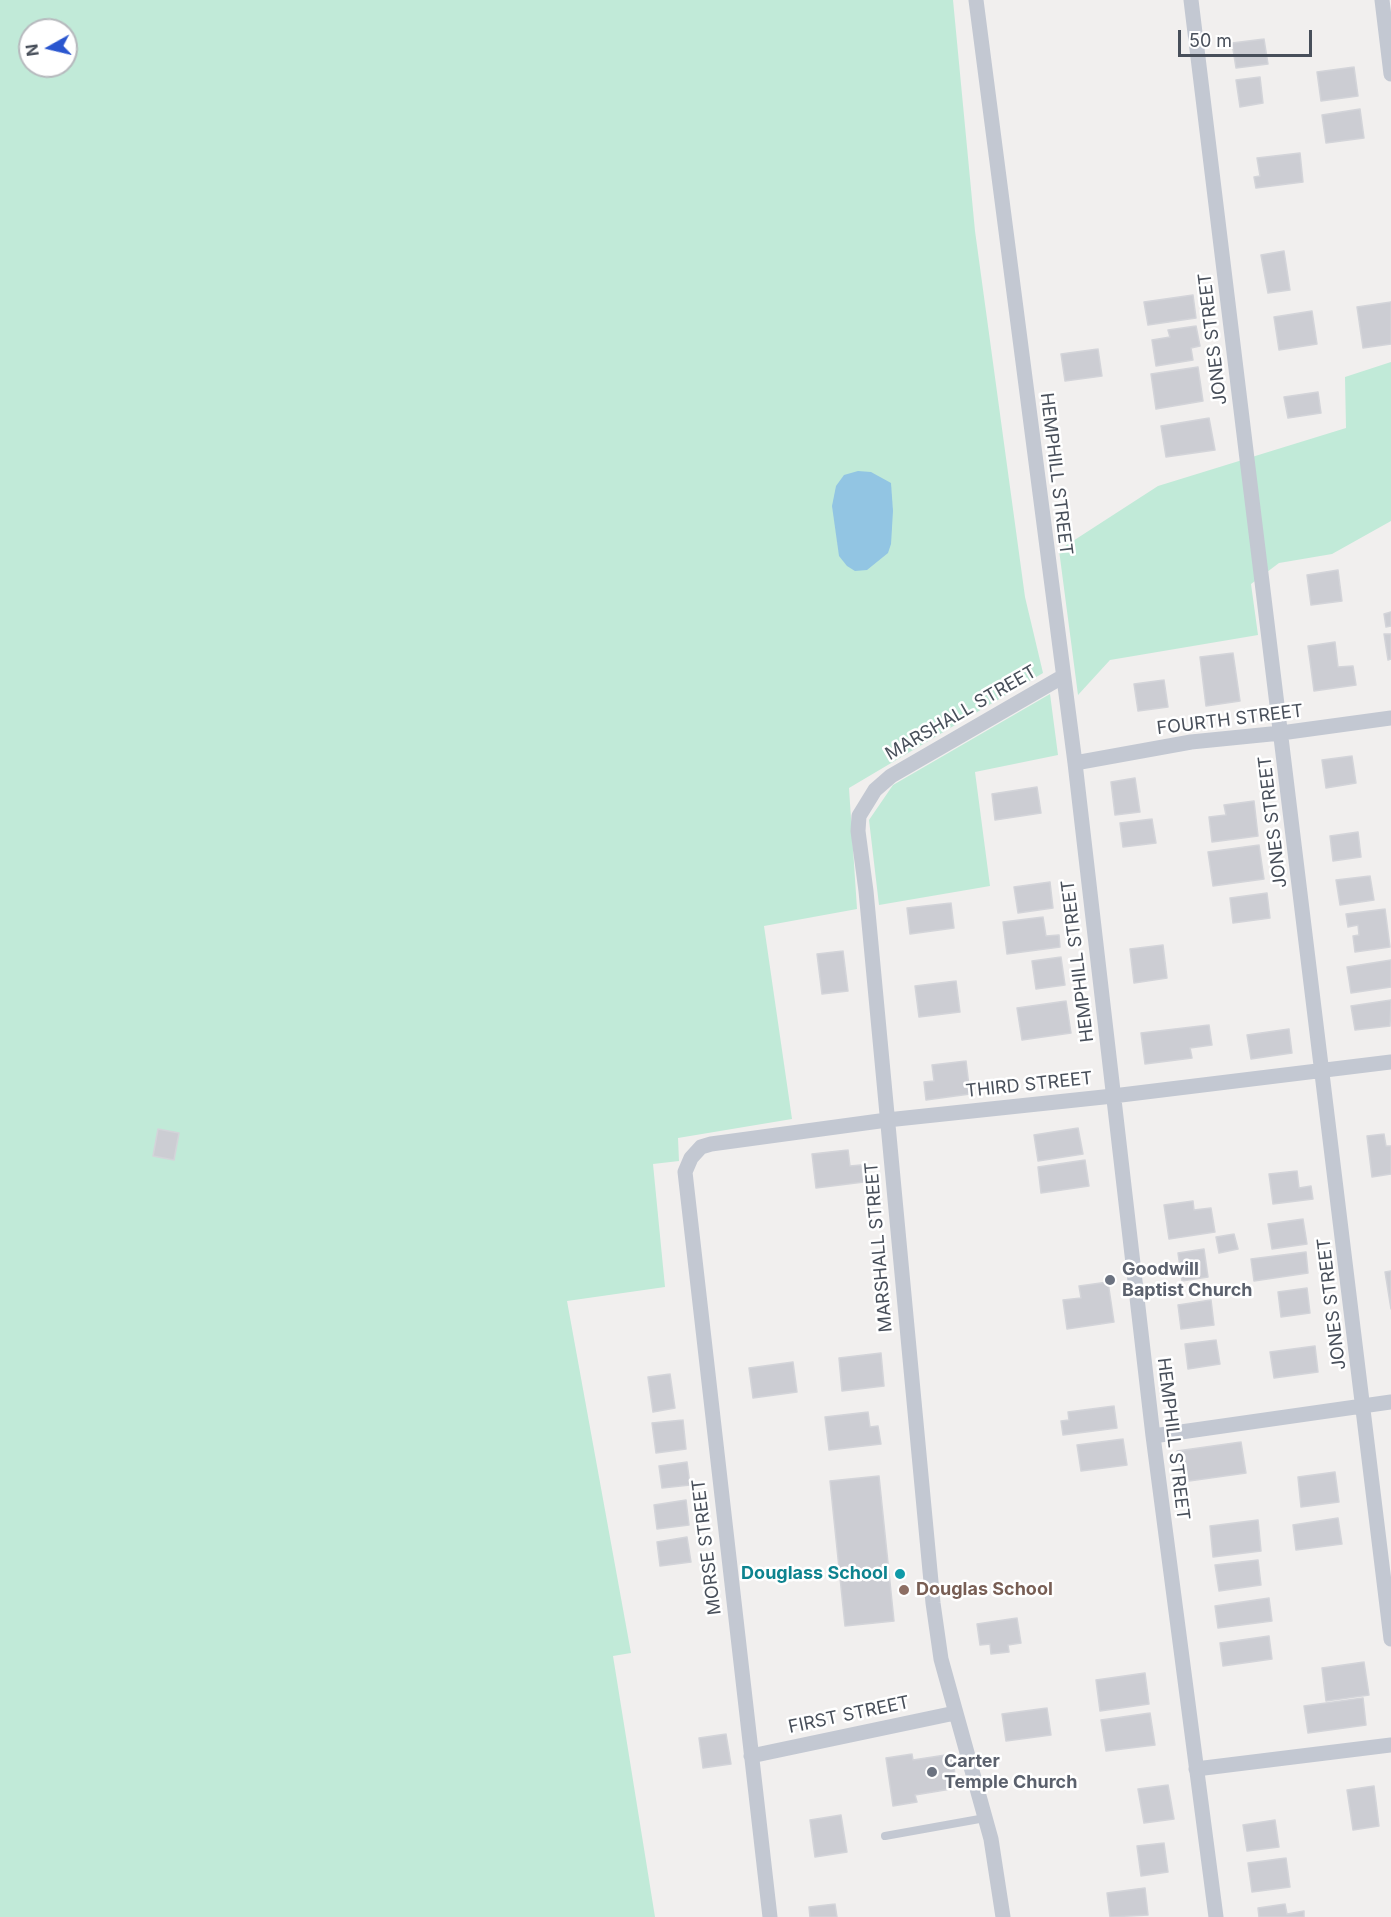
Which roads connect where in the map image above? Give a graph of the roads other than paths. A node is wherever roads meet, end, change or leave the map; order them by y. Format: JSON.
{"nodes":[{"id":1,"x":976,"y":0,"type":"edge"},
{"id":2,"x":1191,"y":0,"type":"edge"},
{"id":3,"x":1382,"y":0,"type":"edge"},
{"id":4,"x":1391,"y":74,"type":"edge"},
{"id":5,"x":1062,"y":677,"type":"junction"},
{"id":6,"x":1391,"y":718,"type":"edge"},
{"id":7,"x":1281,"y":733,"type":"junction"},
{"id":8,"x":1075,"y":764,"type":"junction"},
{"id":9,"x":1391,"y":1062,"type":"edge"},
{"id":10,"x":1323,"y":1070,"type":"junction"},
{"id":11,"x":1113,"y":1096,"type":"junction"},
{"id":12,"x":887,"y":1120,"type":"junction"},
{"id":13,"x":686,"y":1172,"type":"joint"},
{"id":14,"x":1391,"y":1402,"type":"edge"},
{"id":15,"x":1364,"y":1406,"type":"junction"},
{"id":16,"x":1153,"y":1436,"type":"junction"},
{"id":17,"x":1391,"y":1639,"type":"edge"},
{"id":18,"x":955,"y":1713,"type":"junction"},
{"id":19,"x":1391,"y":1745,"type":"edge"},
{"id":20,"x":751,"y":1756,"type":"junction"},
{"id":21,"x":1196,"y":1769,"type":"junction"},
{"id":22,"x":985,"y":1818,"type":"junction"},
{"id":23,"x":885,"y":1836,"type":"dead end"},
{"id":24,"x":770,"y":1917,"type":"edge"},
{"id":25,"x":1003,"y":1917,"type":"edge"},
{"id":26,"x":1216,"y":1917,"type":"edge"}],
"edges":[{"from":1,"to":5,"type":"street","name":"HEMPHILL STREET"},
{"from":2,"to":7,"type":"street","name":"JONES STREET"},
{"from":3,"to":4,"type":"street"},
{"from":5,"to":8,"type":"street","name":"HEMPHILL STREET"},
{"from":5,"to":12,"type":"street","name":"MARSHALL STREET"},
{"from":6,"to":7,"type":"street","name":"FOURTH STREET"},
{"from":7,"to":8,"type":"street","name":"FOURTH STREET"},
{"from":7,"to":10,"type":"street","name":"JONES STREET"},
{"from":8,"to":11,"type":"street","name":"HEMPHILL STREET"},
{"from":9,"to":10,"type":"street","name":"THIRD STREET"},
{"from":10,"to":11,"type":"street","name":"THIRD STREET"},
{"from":10,"to":15,"type":"street","name":"JONES STREET"},
{"from":11,"to":12,"type":"street","name":"THIRD STREET"},
{"from":11,"to":16,"type":"street","name":"HEMPHILL STREET"},
{"from":12,"to":13,"type":"street","name":"THIRD STREET"},
{"from":12,"to":18,"type":"street","name":"MARSHALL STREET"},
{"from":13,"to":20,"type":"street","name":"MORSE STREET"},
{"from":14,"to":15,"type":"street"},
{"from":15,"to":16,"type":"street"},
{"from":15,"to":17,"type":"street","name":"JONES STREET"},
{"from":16,"to":21,"type":"street","name":"HEMPHILL STREET"},
{"from":18,"to":20,"type":"street","name":"FIRST STREET"},
{"from":18,"to":22,"type":"street","name":"MARSHALL STREET"},
{"from":19,"to":21,"type":"street"},
{"from":20,"to":24,"type":"street","name":"MORSE STREET"},
{"from":21,"to":26,"type":"street","name":"HEMPHILL STREET"},
{"from":22,"to":23,"type":"lane"},
{"from":22,"to":25,"type":"street","name":"MARSHALL STREET"}]}
